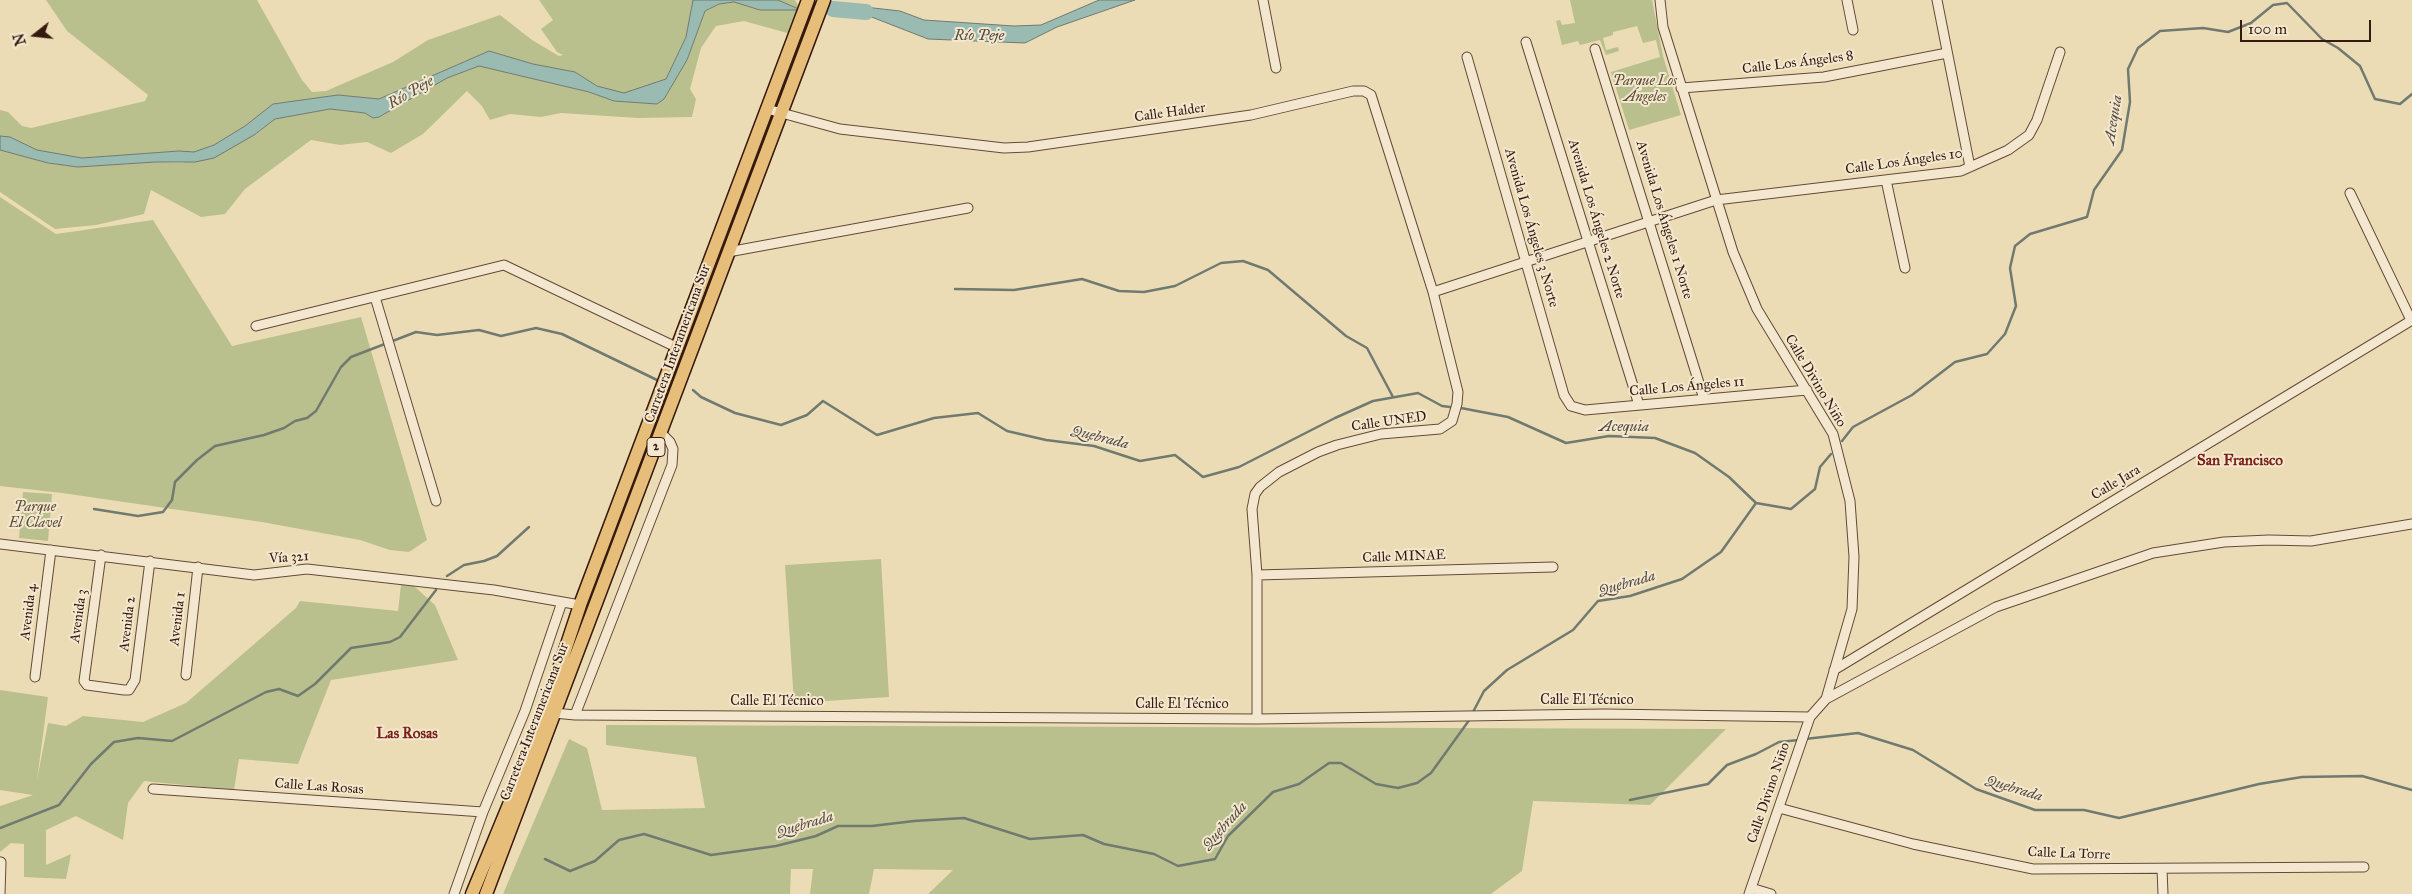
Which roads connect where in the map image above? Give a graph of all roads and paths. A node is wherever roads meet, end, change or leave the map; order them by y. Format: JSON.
{"nodes":[{"id":1,"x":808,"y":0,"type":"edge"},
{"id":2,"x":824,"y":0,"type":"edge"},
{"id":3,"x":1264,"y":0,"type":"edge"},
{"id":4,"x":1660,"y":0,"type":"edge"},
{"id":5,"x":1847,"y":0,"type":"edge"},
{"id":6,"x":1936,"y":0,"type":"edge"},
{"id":7,"x":1853,"y":30,"type":"dead end"},
{"id":8,"x":1526,"y":42,"type":"dead end"},
{"id":9,"x":1596,"y":48,"type":"dead end"},
{"id":10,"x":2060,"y":52,"type":"dead end"},
{"id":11,"x":1947,"y":53,"type":"junction"},
{"id":12,"x":1467,"y":57,"type":"dead end"},
{"id":13,"x":1276,"y":68,"type":"dead end"},
{"id":14,"x":1681,"y":88,"type":"junction"},
{"id":15,"x":767,"y":109,"type":"junction"},
{"id":16,"x":782,"y":113,"type":"junction"},
{"id":17,"x":1970,"y":167,"type":"junction"},
{"id":18,"x":1886,"y":180,"type":"junction"},
{"id":19,"x":2350,"y":193,"type":"dead end"},
{"id":20,"x":1716,"y":200,"type":"junction"},
{"id":21,"x":968,"y":208,"type":"dead end"},
{"id":22,"x":1650,"y":222,"type":"junction"},
{"id":23,"x":1589,"y":241,"type":"junction"},
{"id":24,"x":728,"y":252,"type":"junction"},
{"id":25,"x":1527,"y":261,"type":"junction"},
{"id":26,"x":1905,"y":268,"type":"dead end"},
{"id":27,"x":1433,"y":292,"type":"junction"},
{"id":28,"x":374,"y":297,"type":"junction"},
{"id":29,"x":2412,"y":320,"type":"edge"},
{"id":30,"x":256,"y":326,"type":"dead end"},
{"id":31,"x":678,"y":348,"type":"junction"},
{"id":32,"x":1807,"y":390,"type":"junction"},
{"id":33,"x":1704,"y":399,"type":"junction"},
{"id":34,"x":1638,"y":405,"type":"junction"},
{"id":35,"x":1571,"y":406,"type":"joint"},
{"id":36,"x":661,"y":433,"type":"junction"},
{"id":37,"x":436,"y":500,"type":"dead end"},
{"id":38,"x":2412,"y":524,"type":"edge"},
{"id":39,"x":0,"y":544,"type":"edge"},
{"id":40,"x":51,"y":550,"type":"junction"},
{"id":41,"x":101,"y":555,"type":"junction"},
{"id":42,"x":150,"y":561,"type":"junction"},
{"id":43,"x":198,"y":567,"type":"junction"},
{"id":44,"x":1553,"y":567,"type":"dead end"},
{"id":45,"x":609,"y":571,"type":"junction"},
{"id":46,"x":1257,"y":575,"type":"junction"},
{"id":47,"x":562,"y":602,"type":"junction"},
{"id":48,"x":580,"y":605,"type":"junction"},
{"id":49,"x":566,"y":665,"type":"junction"},
{"id":50,"x":1834,"y":670,"type":"junction"},
{"id":51,"x":186,"y":675,"type":"dead end"},
{"id":52,"x":35,"y":677,"type":"dead end"},
{"id":53,"x":129,"y":690,"type":"joint"},
{"id":54,"x":1826,"y":699,"type":"junction"},
{"id":55,"x":554,"y":713,"type":"junction"},
{"id":56,"x":575,"y":715,"type":"junction"},
{"id":57,"x":1810,"y":717,"type":"junction"},
{"id":58,"x":1257,"y":719,"type":"junction"},
{"id":59,"x":534,"y":744,"type":"junction"},
{"id":60,"x":153,"y":789,"type":"dead end"},
{"id":61,"x":1779,"y":808,"type":"junction"},
{"id":62,"x":483,"y":812,"type":"junction"},
{"id":63,"x":1,"y":862,"type":"edge"},
{"id":64,"x":2364,"y":868,"type":"dead end"},
{"id":65,"x":2162,"y":869,"type":"junction"},
{"id":66,"x":1750,"y":891,"type":"edge"},
{"id":67,"x":0,"y":894,"type":"edge"},
{"id":68,"x":454,"y":894,"type":"edge"},
{"id":69,"x":472,"y":894,"type":"edge"},
{"id":70,"x":486,"y":894,"type":"edge"},
{"id":71,"x":1771,"y":894,"type":"edge"},
{"id":72,"x":2163,"y":894,"type":"edge"}],
"edges":[{"from":1,"to":15,"type":"highway","name":"Carretera Interamericana Sur","number":"2"},
{"from":2,"to":16,"type":"highway","name":"Carretera Interamericana Sur","number":"2"},
{"from":3,"to":13,"type":"street"},
{"from":4,"to":14,"type":"street","name":"Calle Divino Niño"},
{"from":5,"to":7,"type":"street"},
{"from":6,"to":11,"type":"street"},
{"from":8,"to":23,"type":"street","name":"Avenida Los Ángeles 2 Norte"},
{"from":9,"to":22,"type":"street","name":"Avenida Los Ángeles 1 Norte"},
{"from":10,"to":17,"type":"street","name":"Calle Los Ángeles 10"},
{"from":11,"to":14,"type":"street","name":"Calle Los Ángeles 8"},
{"from":11,"to":17,"type":"street"},
{"from":12,"to":25,"type":"street","name":"Avenida Los Ángeles 3 Norte"},
{"from":14,"to":20,"type":"street","name":"Calle Divino Niño"},
{"from":15,"to":16,"type":"street","name":"Calle Halder"},
{"from":15,"to":31,"type":"highway","name":"Carretera Interamericana Sur","number":"2"},
{"from":16,"to":24,"type":"highway","name":"Carretera Interamericana Sur","number":"2"},
{"from":16,"to":27,"type":"street","name":"Calle Halder"},
{"from":17,"to":18,"type":"street","name":"Calle Los Ángeles 10"},
{"from":18,"to":20,"type":"street","name":"Calle Los Ángeles 10"},
{"from":18,"to":26,"type":"street"},
{"from":19,"to":29,"type":"street"},
{"from":20,"to":22,"type":"street","name":"Calle Los Ángeles 10"},
{"from":20,"to":32,"type":"street","name":"Calle Divino Niño"},
{"from":21,"to":24,"type":"street"},
{"from":22,"to":23,"type":"street","name":"Calle Los Ángeles 10"},
{"from":22,"to":33,"type":"street","name":"Avenida Los Ángeles 1 Norte"},
{"from":23,"to":25,"type":"street","name":"Calle Los Ángeles 10"},
{"from":23,"to":34,"type":"street","name":"Avenida Los Ángeles 2 Norte"},
{"from":24,"to":36,"type":"highway","name":"Carretera Interamericana Sur","number":"2"},
{"from":25,"to":27,"type":"street","name":"Calle Los Ángeles 10"},
{"from":25,"to":35,"type":"street","name":"Avenida Los Ángeles 3 Norte"},
{"from":27,"to":46,"type":"street","name":"Calle UNED"},
{"from":28,"to":30,"type":"street"},
{"from":28,"to":31,"type":"street"},
{"from":28,"to":37,"type":"street"},
{"from":29,"to":50,"type":"street","name":"Calle Jara"},
{"from":31,"to":48,"type":"highway","name":"Carretera Interamericana Sur","number":"2"},
{"from":32,"to":33,"type":"street","name":"Calle Los Ángeles 11"},
{"from":32,"to":50,"type":"street","name":"Calle Divino Niño"},
{"from":33,"to":34,"type":"street","name":"Calle Los Ángeles 11"},
{"from":34,"to":35,"type":"street","name":"Calle Los Ángeles 11"},
{"from":36,"to":45,"type":"highway","name":"Carretera Interamericana Sur","number":"2"},
{"from":36,"to":56,"type":"street"},
{"from":38,"to":54,"type":"street"},
{"from":39,"to":40,"type":"street","name":"Vía 321"},
{"from":40,"to":41,"type":"street","name":"Vía 321"},
{"from":40,"to":52,"type":"street","name":"Avenida 4"},
{"from":41,"to":42,"type":"street","name":"Vía 321"},
{"from":41,"to":53,"type":"street","name":"Avenida 3"},
{"from":42,"to":43,"type":"street","name":"Vía 321"},
{"from":42,"to":53,"type":"street","name":"Avenida 2"},
{"from":43,"to":47,"type":"street","name":"Vía 321"},
{"from":43,"to":51,"type":"street","name":"Avenida 1"},
{"from":44,"to":46,"type":"street","name":"Calle MINAE"},
{"from":45,"to":48,"type":"highway"},
{"from":45,"to":49,"type":"highway","name":"Carretera Interamericana Sur","number":"2"},
{"from":46,"to":58,"type":"street","name":"Calle UNED"},
{"from":47,"to":48,"type":"street","name":"Vía 321"},
{"from":47,"to":62,"type":"street"},
{"from":48,"to":49,"type":"highway","name":"Carretera Interamericana Sur","number":"2"},
{"from":49,"to":55,"type":"highway","name":"Carretera Interamericana Sur","number":"2"},
{"from":49,"to":59,"type":"highway","name":"Carretera Interamericana Sur","number":"2"},
{"from":50,"to":54,"type":"street","name":"Calle Divino Niño"},
{"from":54,"to":57,"type":"street","name":"Calle Divino Niño"},
{"from":55,"to":56,"type":"street","name":"Calle El Técnico"},
{"from":55,"to":59,"type":"highway"},
{"from":55,"to":70,"type":"highway","name":"Carretera Interamericana Sur","number":"2"},
{"from":56,"to":58,"type":"street","name":"Calle El Técnico"},
{"from":57,"to":58,"type":"street","name":"Calle El Técnico"},
{"from":57,"to":61,"type":"street","name":"Calle Divino Niño"},
{"from":59,"to":69,"type":"highway","name":"Carretera Interamericana Sur","number":"2"},
{"from":60,"to":62,"type":"street","name":"Calle Las Rosas"},
{"from":61,"to":65,"type":"street","name":"Calle La Torre"},
{"from":61,"to":66,"type":"street","name":"Calle Divino Niño"},
{"from":62,"to":68,"type":"street"},
{"from":63,"to":67,"type":"street"},
{"from":64,"to":65,"type":"street","name":"Calle La Torre"},
{"from":65,"to":72,"type":"street"},
{"from":66,"to":71,"type":"street"}]}
